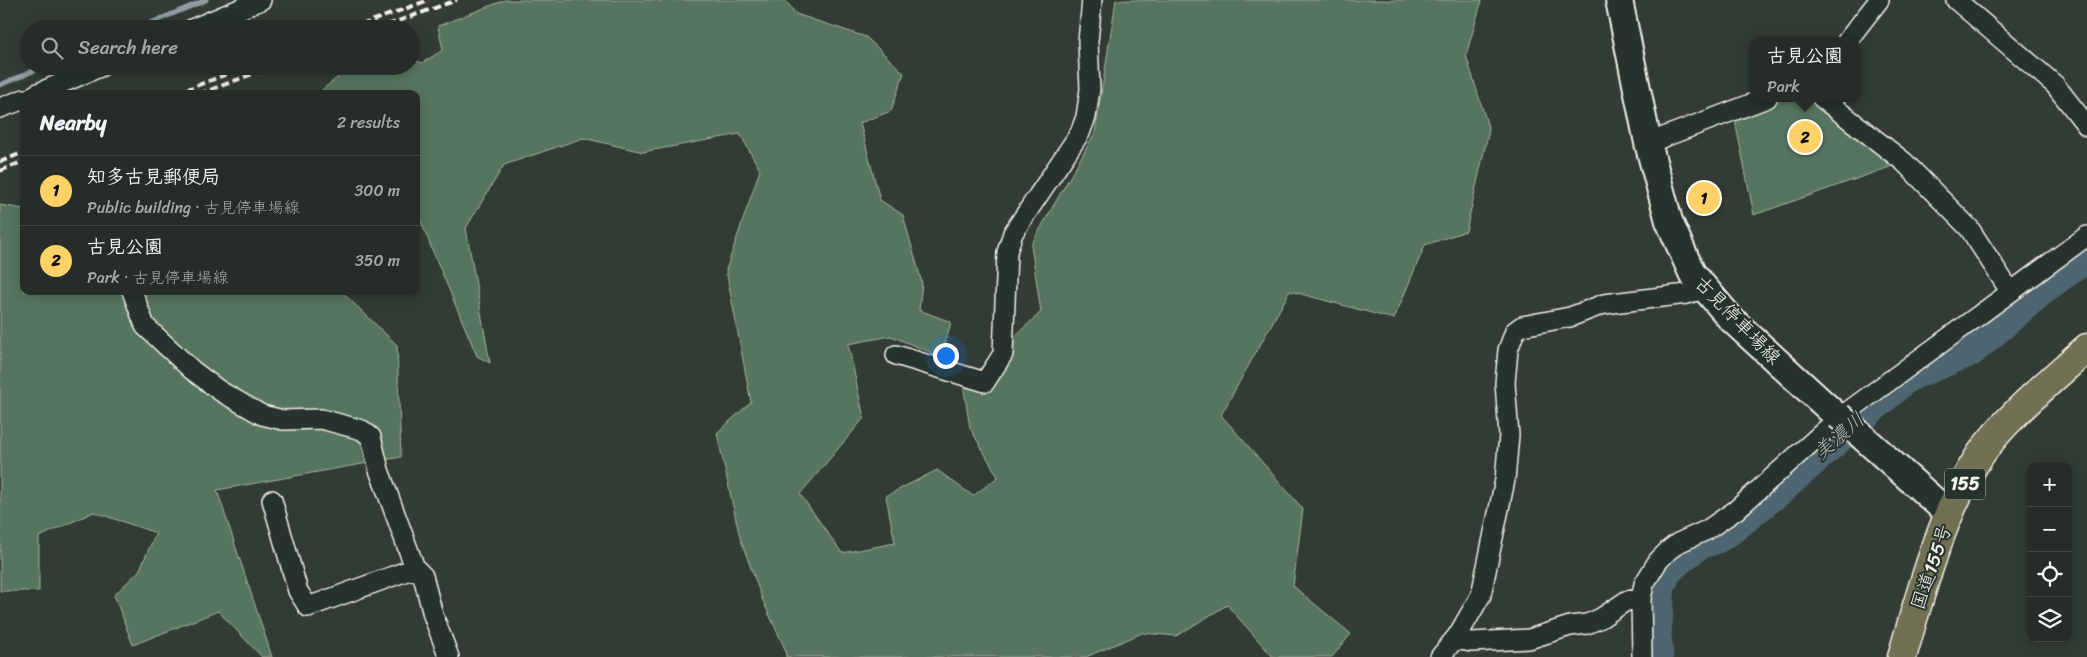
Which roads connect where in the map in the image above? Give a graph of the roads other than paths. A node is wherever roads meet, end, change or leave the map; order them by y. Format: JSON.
{"nodes":[{"id":1,"x":261,"y":0,"type":"edge"},
{"id":2,"x":1092,"y":0,"type":"edge"},
{"id":3,"x":1619,"y":0,"type":"edge"},
{"id":4,"x":1879,"y":0,"type":"edge"},
{"id":5,"x":1956,"y":0,"type":"edge"},
{"id":6,"x":213,"y":20,"type":"edge"},
{"id":7,"x":1850,"y":37,"type":"edge"},
{"id":8,"x":88,"y":75,"type":"edge"},
{"id":9,"x":70,"y":87,"type":"edge"},
{"id":10,"x":55,"y":90,"type":"edge"},
{"id":11,"x":20,"y":100,"type":"edge"},
{"id":12,"x":1756,"y":102,"type":"edge"},
{"id":13,"x":1827,"y":102,"type":"edge"},
{"id":14,"x":0,"y":108,"type":"edge"},
{"id":15,"x":2087,"y":126,"type":"edge"},
{"id":16,"x":1648,"y":143,"type":"junction"},
{"id":17,"x":2087,"y":236,"type":"edge"},
{"id":18,"x":1703,"y":286,"type":"junction"},
{"id":19,"x":2010,"y":291,"type":"junction"},
{"id":20,"x":133,"y":295,"type":"edge"},
{"id":21,"x":2087,"y":348,"type":"edge"},
{"id":22,"x":896,"y":355,"type":"dead end"},
{"id":23,"x":1839,"y":417,"type":"junction"},
{"id":24,"x":272,"y":500,"type":"dead end"},
{"id":25,"x":1949,"y":514,"type":"junction"},
{"id":26,"x":414,"y":568,"type":"junction"},
{"id":27,"x":1641,"y":599,"type":"junction"},
{"id":28,"x":1455,"y":639,"type":"junction"},
{"id":29,"x":1528,"y":648,"type":"edge"},
{"id":30,"x":449,"y":657,"type":"edge"},
{"id":31,"x":1440,"y":657,"type":"edge"},
{"id":32,"x":1642,"y":657,"type":"edge"},
{"id":33,"x":1902,"y":657,"type":"edge"}],
"edges":[{"from":1,"to":6,"type":"street"},
{"from":2,"to":22,"type":"street"},
{"from":3,"to":16,"type":"main road","name":"古見停車場線"},
{"from":4,"to":7,"type":"street"},
{"from":5,"to":15,"type":"street"},
{"from":8,"to":9,"type":"street"},
{"from":9,"to":10,"type":"street"},
{"from":11,"to":14,"type":"street"},
{"from":12,"to":16,"type":"street"},
{"from":13,"to":19,"type":"street"},
{"from":16,"to":18,"type":"main road","name":"古見停車場線"},
{"from":17,"to":19,"type":"street"},
{"from":18,"to":23,"type":"main road","name":"古見停車場線"},
{"from":18,"to":28,"type":"street"},
{"from":19,"to":23,"type":"street"},
{"from":20,"to":26,"type":"street"},
{"from":21,"to":25,"type":"highway","name":"国道155号","number":"155"},
{"from":23,"to":25,"type":"main road","name":"古見停車場線","bridge":true},
{"from":23,"to":27,"type":"street"},
{"from":24,"to":26,"type":"street"},
{"from":25,"to":33,"type":"highway","name":"国道155号","number":"155"},
{"from":26,"to":30,"type":"street"},
{"from":27,"to":29,"type":"street"},
{"from":27,"to":32,"type":"street"},
{"from":28,"to":29,"type":"street"},
{"from":28,"to":31,"type":"street"}]}
